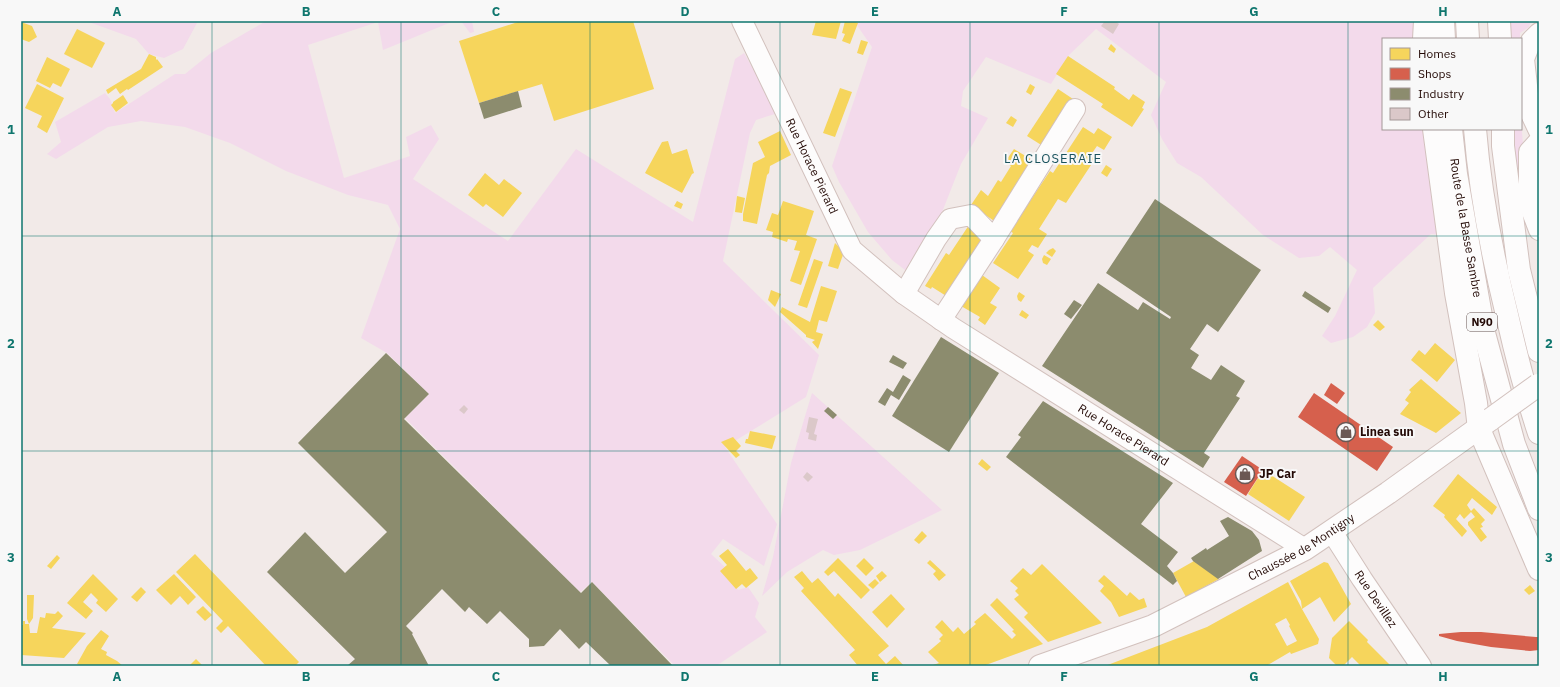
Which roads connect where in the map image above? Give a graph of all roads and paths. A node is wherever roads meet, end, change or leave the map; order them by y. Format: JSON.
{"nodes":[{"id":1,"x":742,"y":21,"type":"edge"},
{"id":2,"x":1425,"y":21,"type":"edge"},
{"id":3,"x":1443,"y":21,"type":"edge"},
{"id":4,"x":1467,"y":21,"type":"edge"},
{"id":5,"x":1499,"y":21,"type":"edge"},
{"id":6,"x":1539,"y":33,"type":"edge"},
{"id":7,"x":1424,"y":38,"type":"edge"},
{"id":8,"x":1444,"y":38,"type":"edge"},
{"id":9,"x":1468,"y":38,"type":"edge"},
{"id":10,"x":1500,"y":38,"type":"edge"},
{"id":11,"x":1075,"y":109,"type":"dead end"},
{"id":12,"x":1434,"y":130,"type":"edge"},
{"id":13,"x":1451,"y":130,"type":"edge"},
{"id":14,"x":1475,"y":130,"type":"edge"},
{"id":15,"x":1503,"y":130,"type":"edge"},
{"id":16,"x":1539,"y":131,"type":"edge"},
{"id":17,"x":1539,"y":140,"type":"edge"},
{"id":18,"x":1539,"y":230,"type":"edge"},
{"id":19,"x":994,"y":239,"type":"junction"},
{"id":20,"x":904,"y":294,"type":"junction"},
{"id":21,"x":941,"y":320,"type":"junction"},
{"id":22,"x":1539,"y":351,"type":"edge"},
{"id":23,"x":1538,"y":384,"type":"edge"},
{"id":24,"x":1485,"y":424,"type":"junction"},
{"id":25,"x":1539,"y":433,"type":"edge"},
{"id":26,"x":1539,"y":509,"type":"edge"},
{"id":27,"x":1332,"y":532,"type":"junction"},
{"id":28,"x":1305,"y":549,"type":"junction"},
{"id":29,"x":1539,"y":569,"type":"edge"},
{"id":30,"x":1040,"y":666,"type":"edge"},
{"id":31,"x":1421,"y":666,"type":"edge"}],
"edges":[{"from":1,"to":20,"type":"street","name":"Rue Horace Pierard"},
{"from":2,"to":7,"type":"main road"},
{"from":3,"to":8,"type":"main road"},
{"from":4,"to":9,"type":"main road"},
{"from":5,"to":10,"type":"main road"},
{"from":6,"to":16,"type":"street"},
{"from":11,"to":19,"type":"street"},
{"from":12,"to":24,"type":"main road"},
{"from":13,"to":26,"type":"main road","name":"Route de la Basse Sambre","number":"N90"},
{"from":14,"to":25,"type":"main road","name":"Route de la Basse Sambre","number":"N90"},
{"from":15,"to":22,"type":"main road"},
{"from":17,"to":18,"type":"street"},
{"from":19,"to":20,"type":"street"},
{"from":19,"to":21,"type":"street"},
{"from":20,"to":21,"type":"street","name":"Rue Horace Pierard"},
{"from":21,"to":28,"type":"street","name":"Rue Horace Pierard"},
{"from":23,"to":24,"type":"main road","name":"Chaussée de Montigny","bridge":true},
{"from":24,"to":27,"type":"main road","name":"Chaussée de Montigny"},
{"from":24,"to":29,"type":"main road"},
{"from":27,"to":28,"type":"main road","name":"Chaussée de Montigny"},
{"from":27,"to":31,"type":"street","name":"Rue Devillez"},
{"from":28,"to":30,"type":"main road","name":"Chaussée de Montigny"}]}
